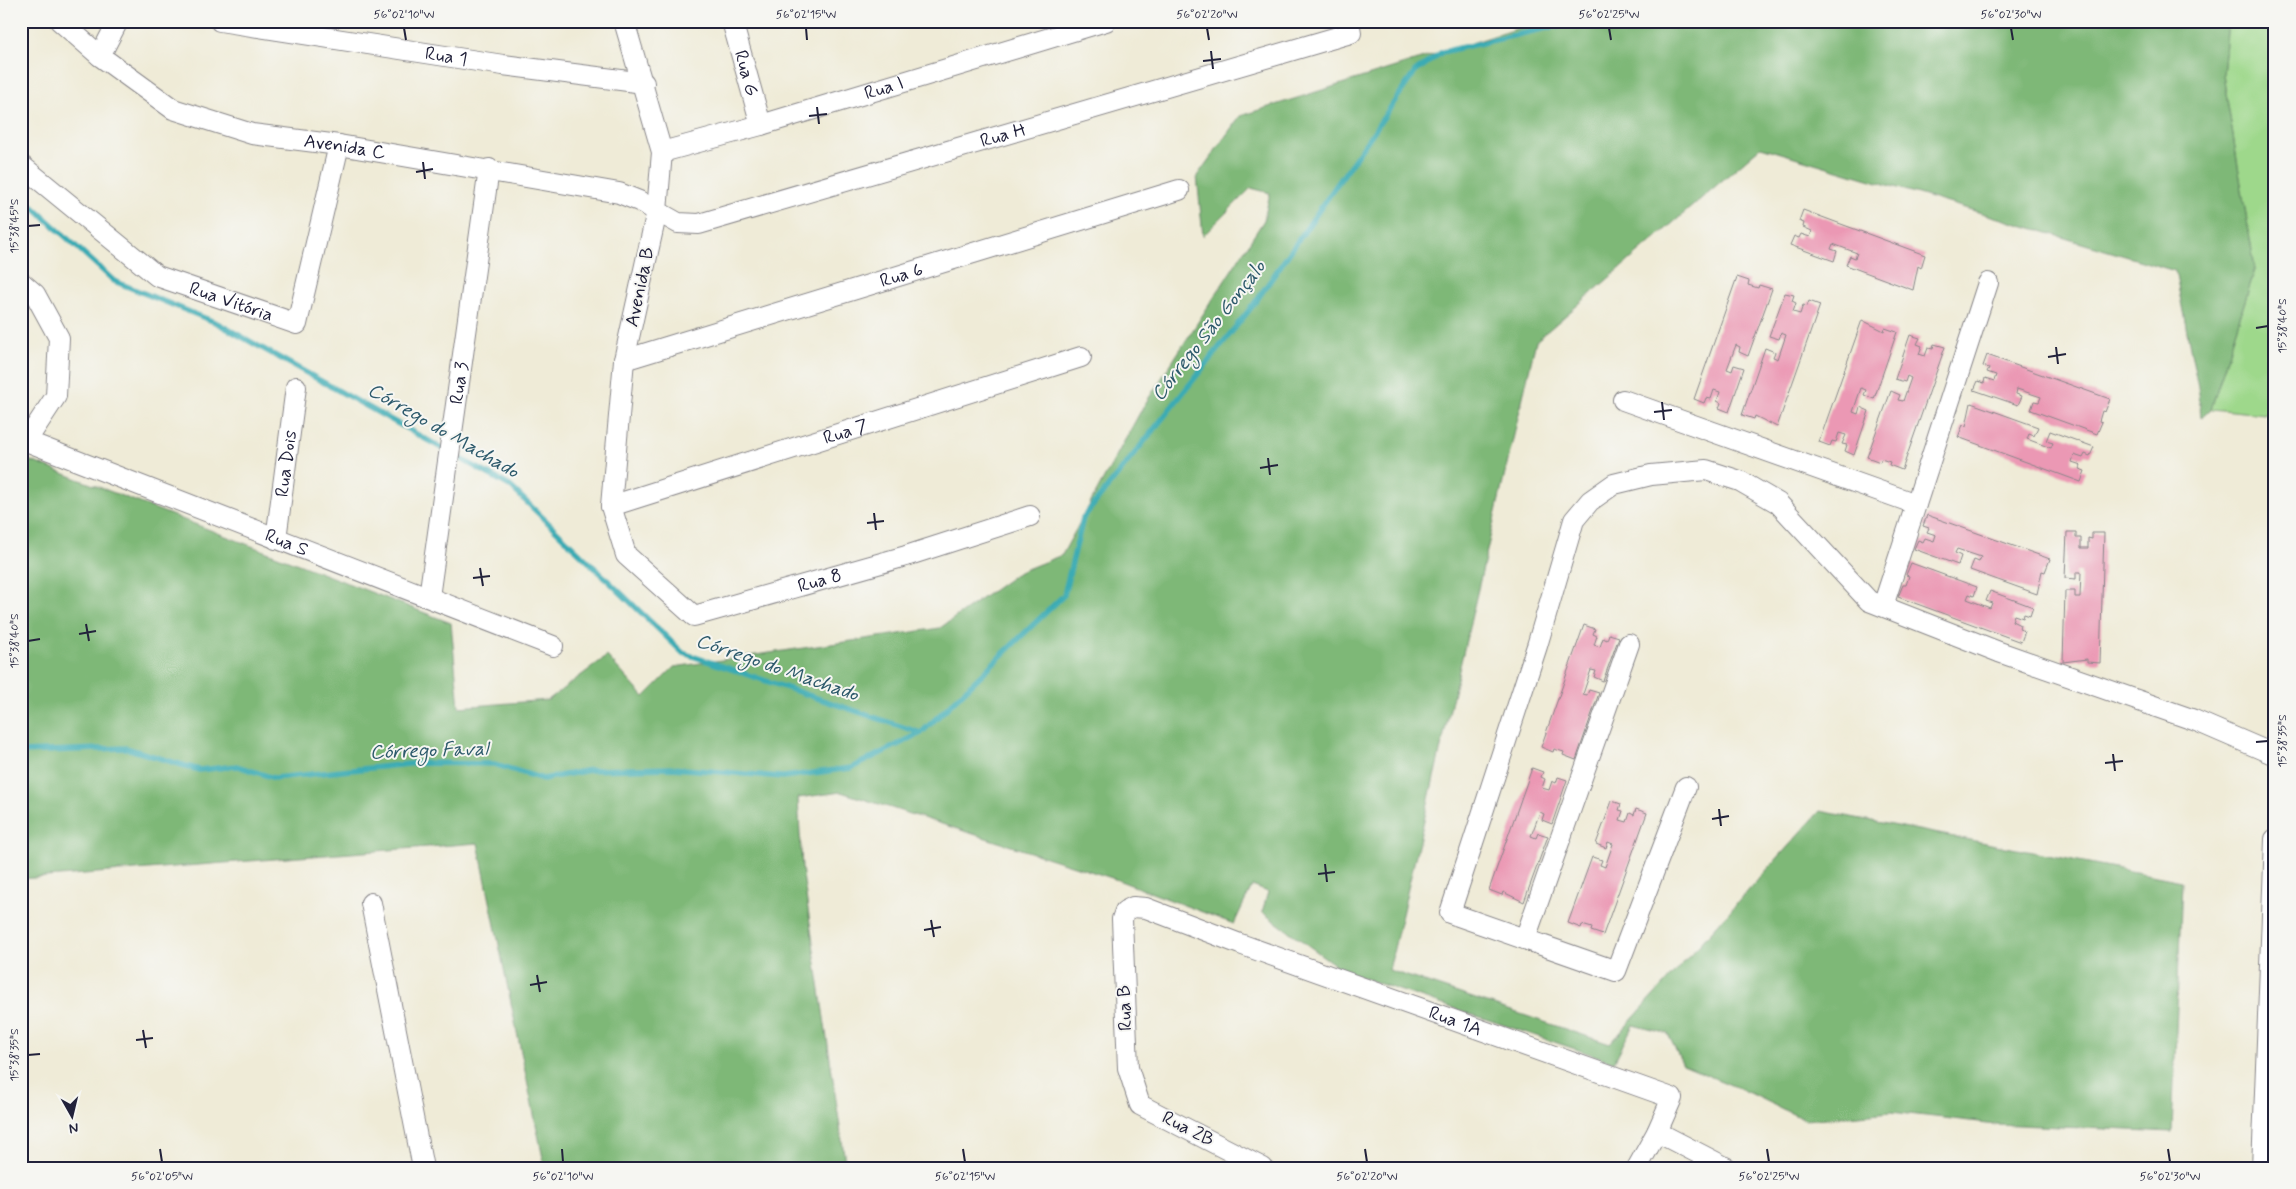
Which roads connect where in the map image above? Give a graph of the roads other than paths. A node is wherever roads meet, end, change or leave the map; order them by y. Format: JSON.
{"nodes":[{"id":1,"x":60,"y":21,"type":"edge"},
{"id":2,"x":118,"y":21,"type":"edge"},
{"id":3,"x":220,"y":21,"type":"edge"},
{"id":4,"x":624,"y":21,"type":"edge"},
{"id":5,"x":1106,"y":21,"type":"edge"},
{"id":6,"x":736,"y":22,"type":"edge"},
{"id":7,"x":1350,"y":27,"type":"edge"},
{"id":8,"x":100,"y":56,"type":"junction"},
{"id":9,"x":644,"y":84,"type":"junction"},
{"id":10,"x":761,"y":124,"type":"junction"},
{"id":11,"x":339,"y":145,"type":"junction"},
{"id":12,"x":662,"y":152,"type":"junction"},
{"id":13,"x":21,"y":164,"type":"edge"},
{"id":14,"x":489,"y":169,"type":"junction"},
{"id":15,"x":1179,"y":190,"type":"dead end"},
{"id":16,"x":657,"y":211,"type":"junction"},
{"id":17,"x":21,"y":282,"type":"edge"},
{"id":18,"x":1988,"y":283,"type":"dead end"},
{"id":19,"x":1080,"y":357,"type":"dead end"},
{"id":20,"x":624,"y":360,"type":"junction"},
{"id":21,"x":296,"y":387,"type":"dead end"},
{"id":22,"x":1623,"y":400,"type":"dead end"},
{"id":23,"x":24,"y":440,"type":"edge"},
{"id":24,"x":1916,"y":504,"type":"junction"},
{"id":25,"x":611,"y":506,"type":"junction"},
{"id":26,"x":1030,"y":516,"type":"dead end"},
{"id":27,"x":276,"y":539,"type":"junction"},
{"id":28,"x":626,"y":555,"type":"joint"},
{"id":29,"x":428,"y":597,"type":"junction"},
{"id":30,"x":1884,"y":606,"type":"junction"},
{"id":31,"x":1629,"y":644,"type":"dead end"},
{"id":32,"x":552,"y":646,"type":"dead end"},
{"id":33,"x":2275,"y":755,"type":"edge"},
{"id":34,"x":1686,"y":787,"type":"dead end"},
{"id":35,"x":2275,"y":838,"type":"edge"},
{"id":36,"x":371,"y":902,"type":"dead end"},
{"id":37,"x":1125,"y":911,"type":"joint"},
{"id":38,"x":1525,"y":940,"type":"junction"},
{"id":39,"x":1140,"y":1105,"type":"joint"},
{"id":40,"x":1658,"y":1132,"type":"junction"},
{"id":41,"x":424,"y":1168,"type":"edge"},
{"id":42,"x":1262,"y":1168,"type":"edge"},
{"id":43,"x":1637,"y":1168,"type":"edge"},
{"id":44,"x":1727,"y":1168,"type":"edge"},
{"id":45,"x":2262,"y":1168,"type":"edge"}],
"edges":[{"from":1,"to":8,"type":"street","name":"Avenida C"},
{"from":2,"to":8,"type":"street"},
{"from":3,"to":9,"type":"street","name":"Rua 1"},
{"from":4,"to":9,"type":"street","name":"Avenida B"},
{"from":5,"to":10,"type":"street","name":"Rua I"},
{"from":6,"to":10,"type":"street","name":"Rua G"},
{"from":7,"to":16,"type":"street","name":"Rua H"},
{"from":8,"to":11,"type":"street","name":"Avenida C"},
{"from":9,"to":12,"type":"street","name":"Avenida B"},
{"from":10,"to":12,"type":"street","name":"Rua I"},
{"from":11,"to":13,"type":"street","name":"Rua Vitória"},
{"from":11,"to":14,"type":"street","name":"Avenida C"},
{"from":12,"to":16,"type":"street","name":"Avenida B"},
{"from":14,"to":16,"type":"street","name":"Avenida C"},
{"from":14,"to":29,"type":"street","name":"Rua 3"},
{"from":15,"to":20,"type":"street","name":"Rua 6"},
{"from":16,"to":20,"type":"street","name":"Avenida B"},
{"from":17,"to":23,"type":"street"},
{"from":18,"to":24,"type":"street"},
{"from":19,"to":25,"type":"street","name":"Rua 7"},
{"from":20,"to":25,"type":"street","name":"Avenida B"},
{"from":21,"to":27,"type":"street","name":"Rua Dois"},
{"from":22,"to":24,"type":"street"},
{"from":23,"to":27,"type":"street","name":"Rua S"},
{"from":24,"to":30,"type":"street"},
{"from":25,"to":28,"type":"street","name":"Avenida B"},
{"from":26,"to":28,"type":"street","name":"Rua 8"},
{"from":27,"to":29,"type":"street","name":"Rua S"},
{"from":29,"to":32,"type":"street","name":"Rua S"},
{"from":30,"to":33,"type":"street"},
{"from":30,"to":38,"type":"street"},
{"from":31,"to":38,"type":"street"},
{"from":34,"to":38,"type":"street"},
{"from":35,"to":45,"type":"street"},
{"from":36,"to":41,"type":"street"},
{"from":37,"to":39,"type":"street","name":"Rua B"},
{"from":37,"to":40,"type":"street","name":"Rua 1A"},
{"from":39,"to":42,"type":"street","name":"Rua 2B"},
{"from":40,"to":43,"type":"street"},
{"from":40,"to":44,"type":"street"}]}
